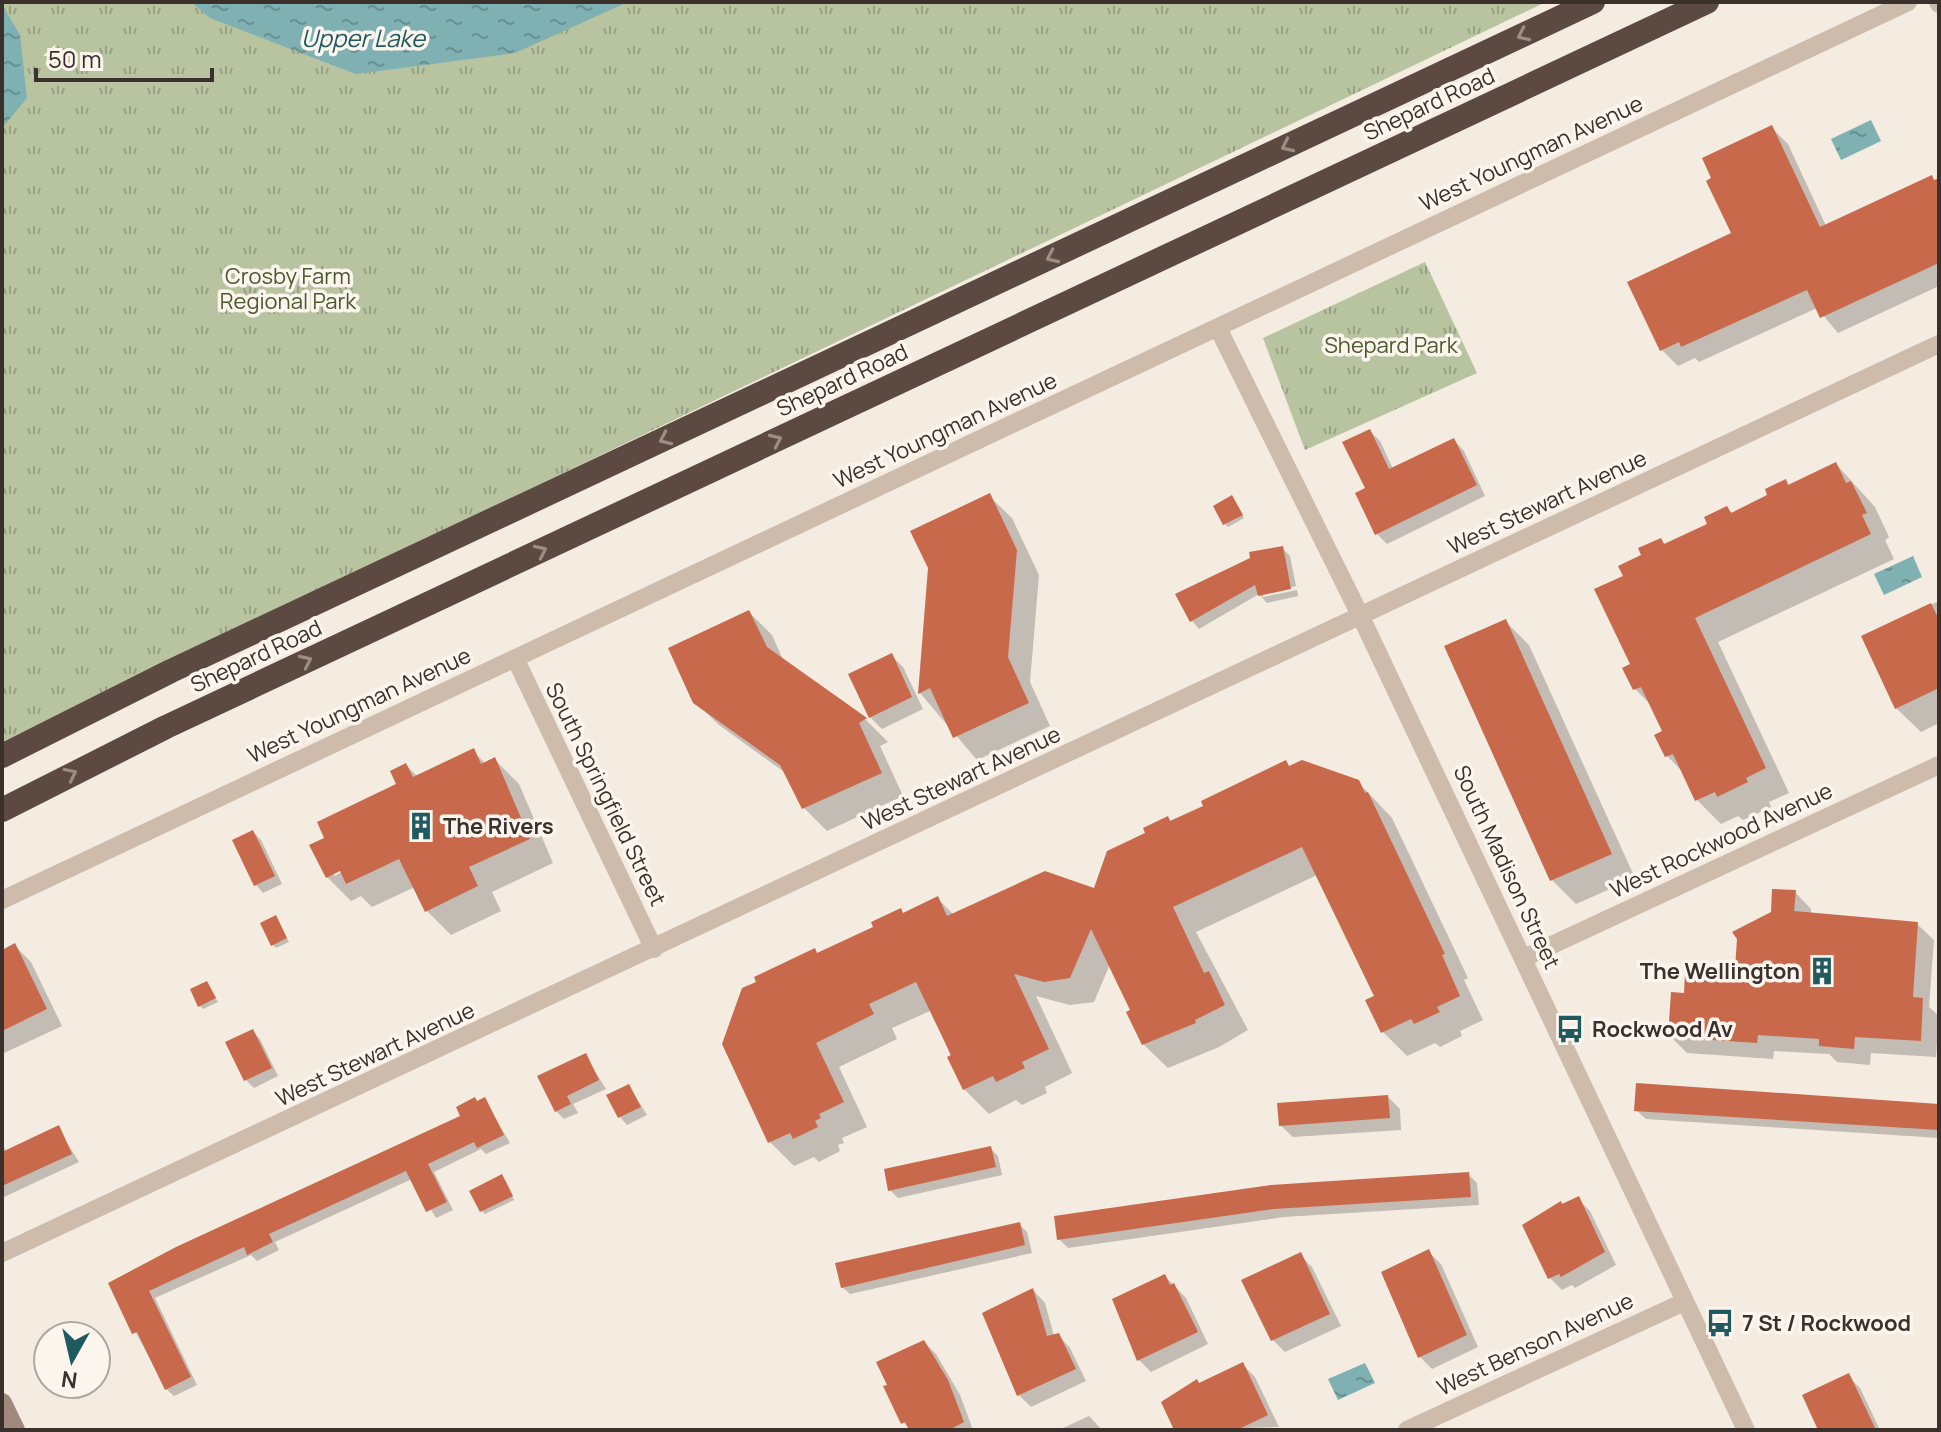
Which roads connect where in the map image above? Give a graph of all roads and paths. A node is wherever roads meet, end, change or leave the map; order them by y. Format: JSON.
{"nodes":[{"id":1,"x":1593,"y":2,"type":"edge"},
{"id":2,"x":1707,"y":2,"type":"edge"},
{"id":3,"x":1908,"y":2,"type":"edge"},
{"id":4,"x":1218,"y":328,"type":"junction"},
{"id":5,"x":1939,"y":344,"type":"edge"},
{"id":6,"x":1361,"y":617,"type":"junction"},
{"id":7,"x":515,"y":658,"type":"junction"},
{"id":8,"x":2,"y":756,"type":"edge"},
{"id":9,"x":1939,"y":765,"type":"edge"},
{"id":10,"x":2,"y":810,"type":"edge"},
{"id":11,"x":2,"y":900,"type":"edge"},
{"id":12,"x":654,"y":949,"type":"junction"},
{"id":13,"x":1524,"y":958,"type":"junction"},
{"id":14,"x":2,"y":1253,"type":"edge"},
{"id":15,"x":1684,"y":1302,"type":"junction"},
{"id":16,"x":2,"y":1403,"type":"edge"},
{"id":17,"x":15,"y":1430,"type":"edge"},
{"id":18,"x":1407,"y":1430,"type":"edge"},
{"id":19,"x":1746,"y":1430,"type":"edge"}],
"edges":[{"from":1,"to":8,"type":"highway","name":"Shepard Road","one_way":true},
{"from":10,"to":2,"type":"highway","name":"Shepard Road","one_way":true},
{"from":3,"to":4,"type":"street","name":"West Youngman Avenue"},
{"from":4,"to":6,"type":"street","name":"South Madison Street"},
{"from":4,"to":7,"type":"street","name":"West Youngman Avenue"},
{"from":5,"to":6,"type":"street","name":"West Stewart Avenue"},
{"from":6,"to":12,"type":"street","name":"West Stewart Avenue"},
{"from":6,"to":13,"type":"street","name":"South Madison Street"},
{"from":7,"to":11,"type":"street","name":"West Youngman Avenue"},
{"from":7,"to":12,"type":"street","name":"South Springfield Street"},
{"from":9,"to":13,"type":"street","name":"West Rockwood Avenue"},
{"from":12,"to":14,"type":"street","name":"West Stewart Avenue"},
{"from":13,"to":15,"type":"street","name":"South Madison Street"},
{"from":15,"to":18,"type":"street","name":"West Benson Avenue"},
{"from":15,"to":19,"type":"street","name":"South Madison Street"},
{"from":16,"to":17,"type":"street"}]}
